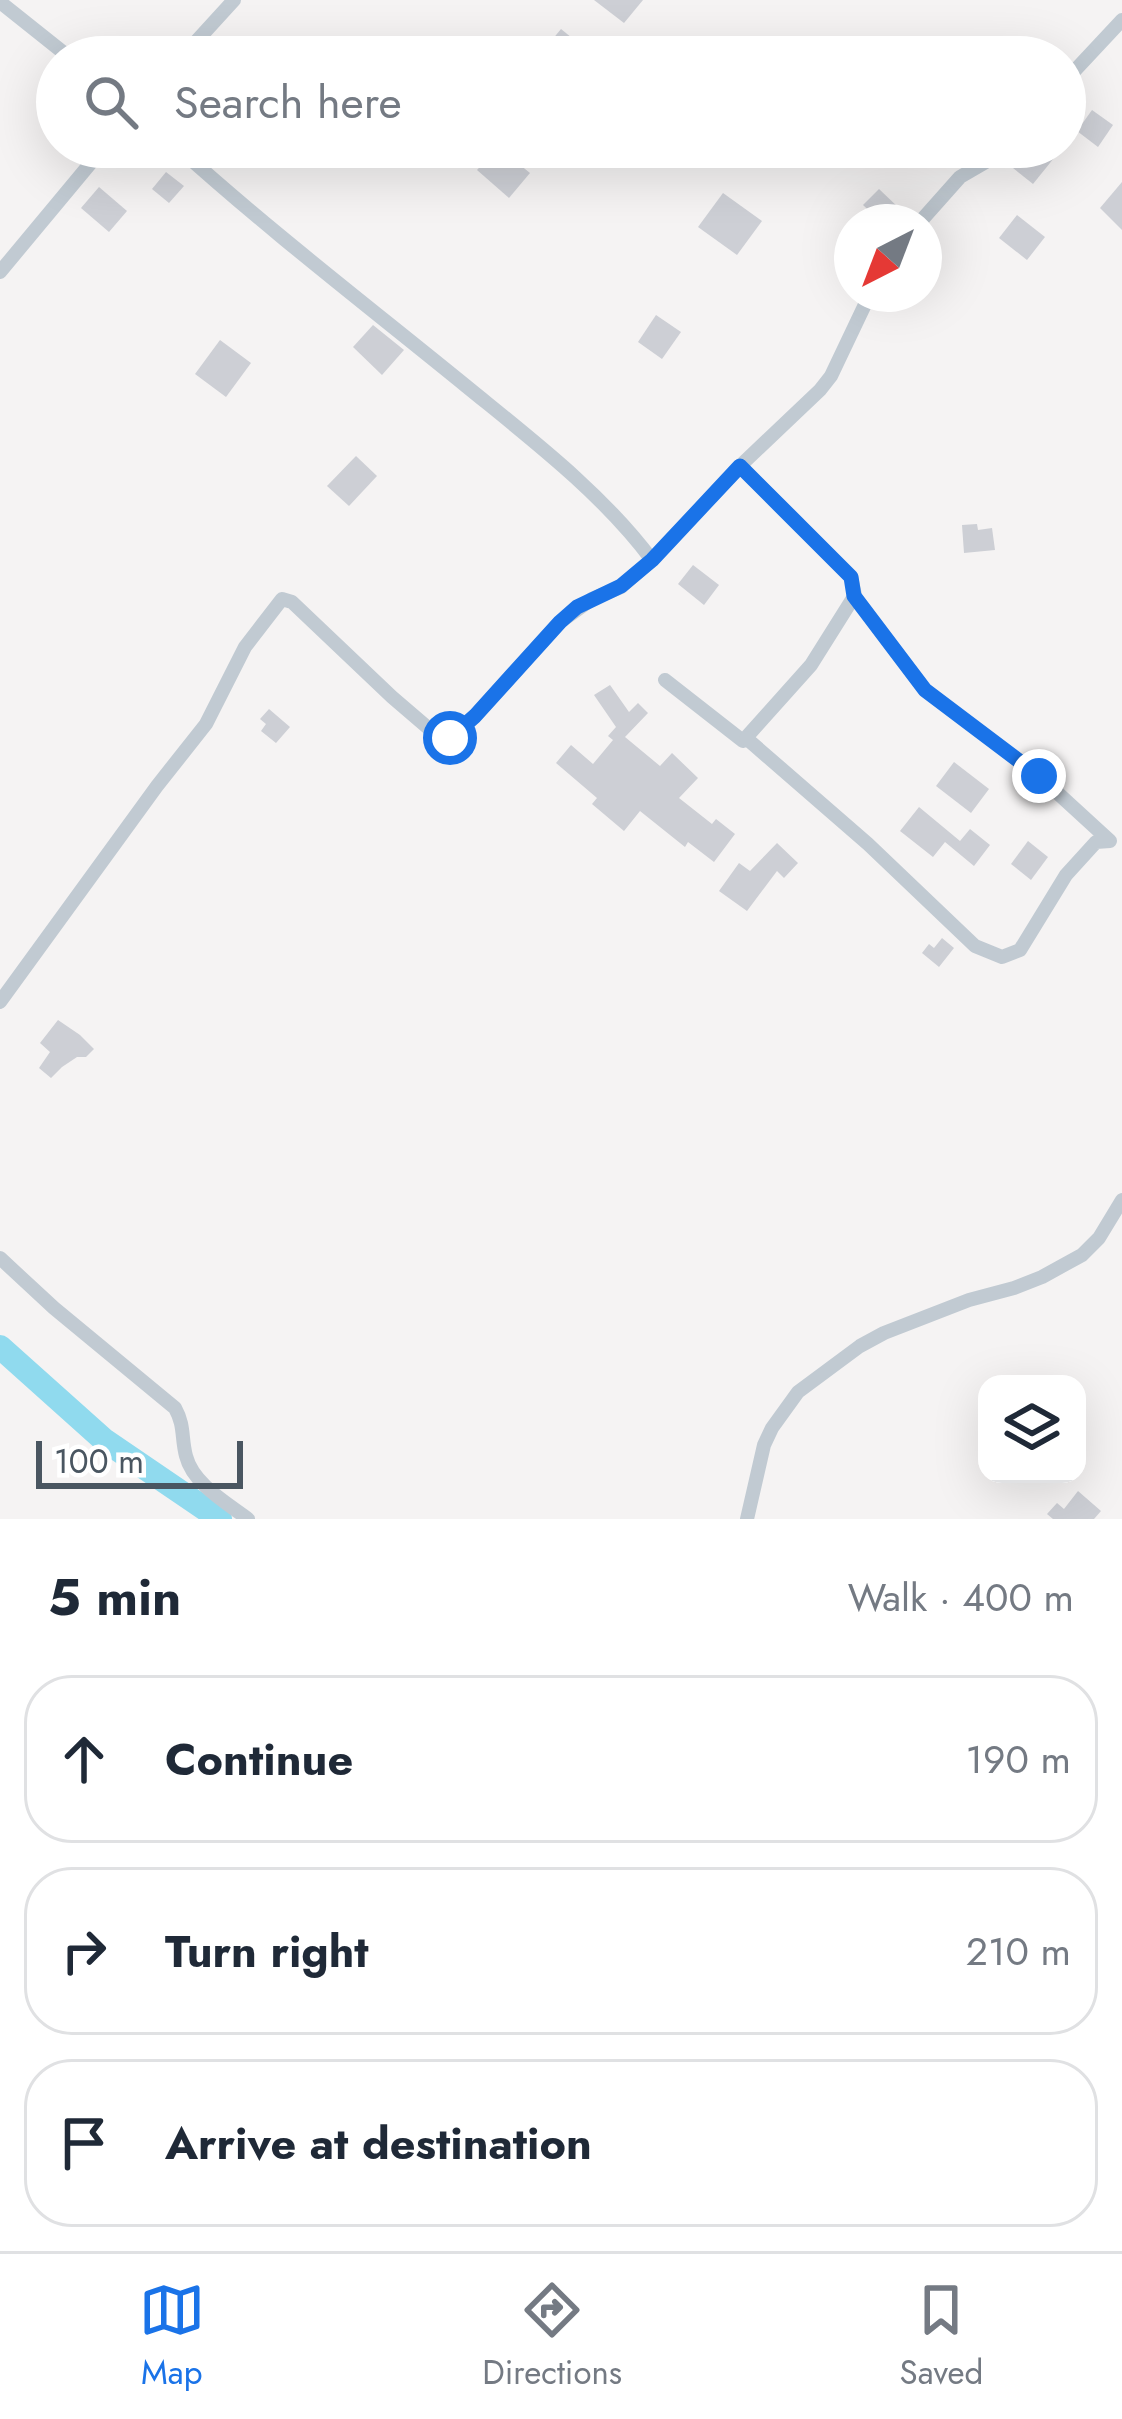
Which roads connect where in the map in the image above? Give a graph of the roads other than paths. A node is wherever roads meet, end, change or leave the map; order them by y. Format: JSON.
{"nodes":[{"id":1,"x":234,"y":0,"type":"edge"},
{"id":2,"x":0,"y":2,"type":"edge"},
{"id":3,"x":1122,"y":20,"type":"edge"},
{"id":4,"x":43,"y":36,"type":"edge"},
{"id":5,"x":201,"y":36,"type":"edge"},
{"id":6,"x":1086,"y":59,"type":"edge"},
{"id":7,"x":87,"y":168,"type":"edge"},
{"id":8,"x":201,"y":168,"type":"edge"},
{"id":9,"x":976,"y":168,"type":"edge"},
{"id":10,"x":936,"y":204,"type":"edge"},
{"id":11,"x":0,"y":272,"type":"edge"},
{"id":12,"x":861,"y":312,"type":"edge"},
{"id":13,"x":740,"y":466,"type":"junction"},
{"id":14,"x":652,"y":560,"type":"junction"},
{"id":15,"x":854,"y":596,"type":"junction"},
{"id":16,"x":665,"y":680,"type":"dead end"},
{"id":17,"x":746,"y":738,"type":"junction"},
{"id":18,"x":1116,"y":839,"type":"edge"},
{"id":19,"x":0,"y":1002,"type":"edge"},
{"id":20,"x":1122,"y":1199,"type":"edge"},
{"id":21,"x":0,"y":1258,"type":"edge"},
{"id":22,"x":248,"y":1519,"type":"edge"},
{"id":23,"x":748,"y":1519,"type":"edge"}],
"edges":[{"from":1,"to":5,"type":"street"},
{"from":2,"to":4,"type":"street"},
{"from":3,"to":6,"type":"street"},
{"from":7,"to":11,"type":"street"},
{"from":8,"to":14,"type":"street"},
{"from":9,"to":10,"type":"street"},
{"from":12,"to":13,"type":"street"},
{"from":13,"to":14,"type":"street"},
{"from":13,"to":15,"type":"street"},
{"from":14,"to":19,"type":"street"},
{"from":15,"to":17,"type":"street"},
{"from":15,"to":18,"type":"street"},
{"from":16,"to":17,"type":"street"},
{"from":17,"to":18,"type":"street"},
{"from":20,"to":23,"type":"street"},
{"from":21,"to":22,"type":"street"}]}
